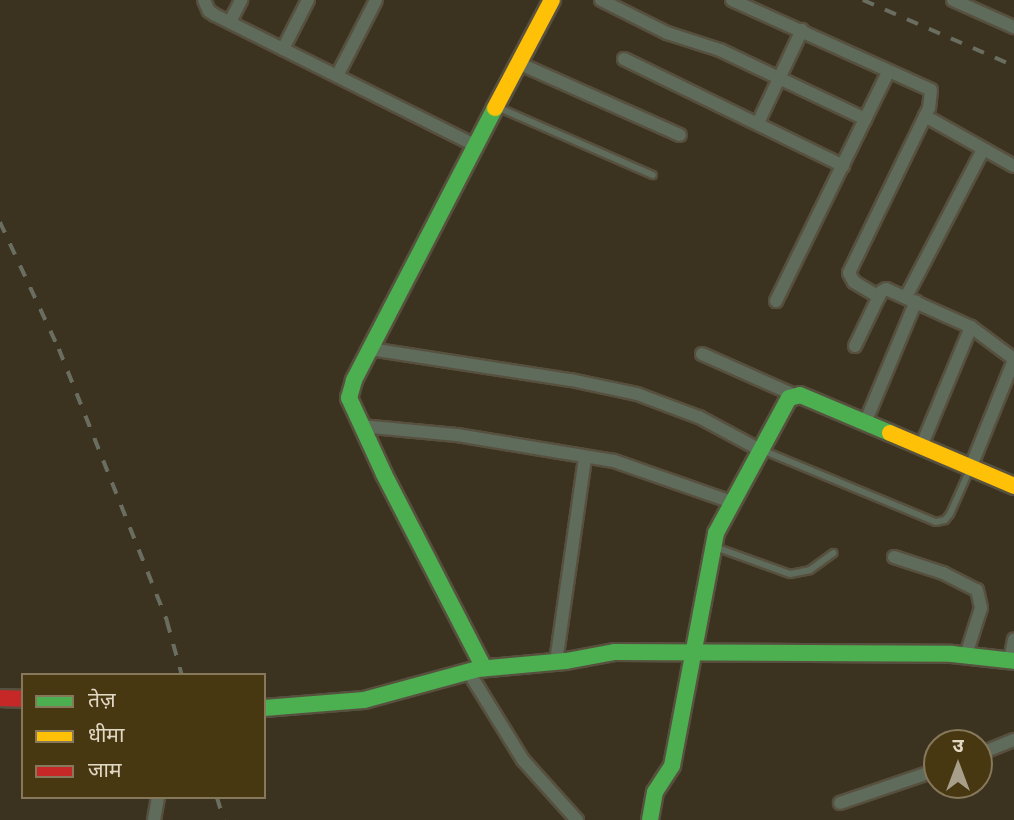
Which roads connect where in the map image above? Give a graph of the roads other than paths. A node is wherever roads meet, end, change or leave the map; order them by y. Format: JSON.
{"nodes":[{"id":1,"x":204,"y":0,"type":"edge"},
{"id":2,"x":241,"y":0,"type":"edge"},
{"id":3,"x":308,"y":0,"type":"edge"},
{"id":4,"x":376,"y":0,"type":"edge"},
{"id":5,"x":552,"y":0,"type":"edge"},
{"id":6,"x":601,"y":0,"type":"edge"},
{"id":7,"x":732,"y":0,"type":"edge"},
{"id":8,"x":953,"y":0,"type":"edge"},
{"id":9,"x":230,"y":22,"type":"junction"},
{"id":10,"x":1014,"y":27,"type":"edge"},
{"id":11,"x":802,"y":30,"type":"junction"},
{"id":12,"x":283,"y":49,"type":"junction"},
{"id":13,"x":624,"y":59,"type":"dead end"},
{"id":14,"x":518,"y":63,"type":"junction"},
{"id":15,"x":888,"y":72,"type":"junction"},
{"id":16,"x":337,"y":76,"type":"junction"},
{"id":17,"x":779,"y":78,"type":"junction"},
{"id":18,"x":496,"y":106,"type":"junction"},
{"id":19,"x":925,"y":117,"type":"junction"},
{"id":20,"x":865,"y":119,"type":"junction"},
{"id":21,"x":758,"y":123,"type":"junction"},
{"id":22,"x":681,"y":135,"type":"dead end"},
{"id":23,"x":475,"y":145,"type":"junction"},
{"id":24,"x":983,"y":150,"type":"junction"},
{"id":25,"x":842,"y":166,"type":"junction"},
{"id":26,"x":1014,"y":166,"type":"edge"},
{"id":27,"x":653,"y":175,"type":"dead end"},
{"id":28,"x":879,"y":297,"type":"junction"},
{"id":29,"x":911,"y":299,"type":"junction"},
{"id":30,"x":776,"y":301,"type":"dead end"},
{"id":31,"x":971,"y":327,"type":"junction"},
{"id":32,"x":855,"y":346,"type":"dead end"},
{"id":33,"x":370,"y":349,"type":"junction"},
{"id":34,"x":702,"y":354,"type":"dead end"},
{"id":35,"x":1014,"y":359,"type":"edge"},
{"id":36,"x":794,"y":395,"type":"junction"},
{"id":37,"x":865,"y":423,"type":"junction"},
{"id":38,"x":361,"y":426,"type":"junction"},
{"id":39,"x":921,"y":447,"type":"junction"},
{"id":40,"x":760,"y":450,"type":"junction"},
{"id":41,"x":585,"y":457,"type":"junction"},
{"id":42,"x":970,"y":469,"type":"junction"},
{"id":43,"x":1014,"y":486,"type":"edge"},
{"id":44,"x":732,"y":502,"type":"junction"},
{"id":45,"x":713,"y":547,"type":"junction"},
{"id":46,"x":833,"y":553,"type":"dead end"},
{"id":47,"x":894,"y":557,"type":"dead end"},
{"id":48,"x":1014,"y":639,"type":"edge"},
{"id":49,"x":692,"y":652,"type":"junction"},
{"id":50,"x":966,"y":655,"type":"junction"},
{"id":51,"x":1012,"y":661,"type":"edge"},
{"id":52,"x":556,"y":662,"type":"junction"},
{"id":53,"x":476,"y":669,"type":"junction"},
{"id":54,"x":0,"y":698,"type":"edge"},
{"id":55,"x":21,"y":699,"type":"edge"},
{"id":56,"x":266,"y":708,"type":"edge"},
{"id":57,"x":1014,"y":740,"type":"edge"},
{"id":58,"x":993,"y":748,"type":"edge"},
{"id":59,"x":923,"y":775,"type":"edge"},
{"id":60,"x":158,"y":799,"type":"edge"},
{"id":61,"x":840,"y":803,"type":"dead end"},
{"id":62,"x":154,"y":820,"type":"edge"},
{"id":63,"x":578,"y":820,"type":"edge"},
{"id":64,"x":650,"y":820,"type":"edge"}],
"edges":[{"from":1,"to":9,"type":"street"},
{"from":2,"to":9,"type":"street"},
{"from":3,"to":12,"type":"street"},
{"from":4,"to":16,"type":"street"},
{"from":5,"to":14,"type":"street"},
{"from":6,"to":17,"type":"street"},
{"from":7,"to":11,"type":"street"},
{"from":8,"to":10,"type":"street"},
{"from":9,"to":12,"type":"street"},
{"from":11,"to":15,"type":"street"},
{"from":11,"to":17,"type":"street"},
{"from":12,"to":16,"type":"street"},
{"from":13,"to":21,"type":"street"},
{"from":14,"to":18,"type":"street"},
{"from":14,"to":22,"type":"street"},
{"from":15,"to":19,"type":"street"},
{"from":15,"to":20,"type":"street"},
{"from":16,"to":23,"type":"street"},
{"from":17,"to":20,"type":"street"},
{"from":17,"to":21,"type":"street"},
{"from":18,"to":23,"type":"street"},
{"from":18,"to":27,"type":"lane"},
{"from":19,"to":24,"type":"street"},
{"from":19,"to":28,"type":"street"},
{"from":20,"to":25,"type":"street"},
{"from":21,"to":25,"type":"street"},
{"from":23,"to":33,"type":"street"},
{"from":24,"to":26,"type":"street"},
{"from":24,"to":29,"type":"street"},
{"from":25,"to":30,"type":"street"},
{"from":28,"to":29,"type":"street"},
{"from":28,"to":32,"type":"street"},
{"from":29,"to":31,"type":"street"},
{"from":29,"to":37,"type":"street"},
{"from":31,"to":35,"type":"street"},
{"from":31,"to":39,"type":"street"},
{"from":33,"to":38,"type":"street"},
{"from":33,"to":40,"type":"street"},
{"from":34,"to":36,"type":"street"},
{"from":35,"to":42,"type":"street"},
{"from":36,"to":37,"type":"street"},
{"from":36,"to":40,"type":"street"},
{"from":37,"to":39,"type":"street"},
{"from":38,"to":41,"type":"street"},
{"from":38,"to":53,"type":"street"},
{"from":39,"to":42,"type":"street"},
{"from":40,"to":42,"type":"lane"},
{"from":40,"to":44,"type":"street"},
{"from":41,"to":44,"type":"street"},
{"from":41,"to":52,"type":"street"},
{"from":42,"to":43,"type":"street"},
{"from":44,"to":45,"type":"street"},
{"from":45,"to":46,"type":"lane"},
{"from":45,"to":49,"type":"street"},
{"from":47,"to":50,"type":"street"},
{"from":48,"to":51,"type":"street"},
{"from":49,"to":50,"type":"street"},
{"from":49,"to":52,"type":"street"},
{"from":49,"to":64,"type":"street"},
{"from":50,"to":51,"type":"street"},
{"from":52,"to":53,"type":"street"},
{"from":53,"to":56,"type":"street"},
{"from":53,"to":63,"type":"street"},
{"from":54,"to":55,"type":"street"},
{"from":57,"to":58,"type":"street"},
{"from":59,"to":61,"type":"street"},
{"from":60,"to":62,"type":"street"}]}
